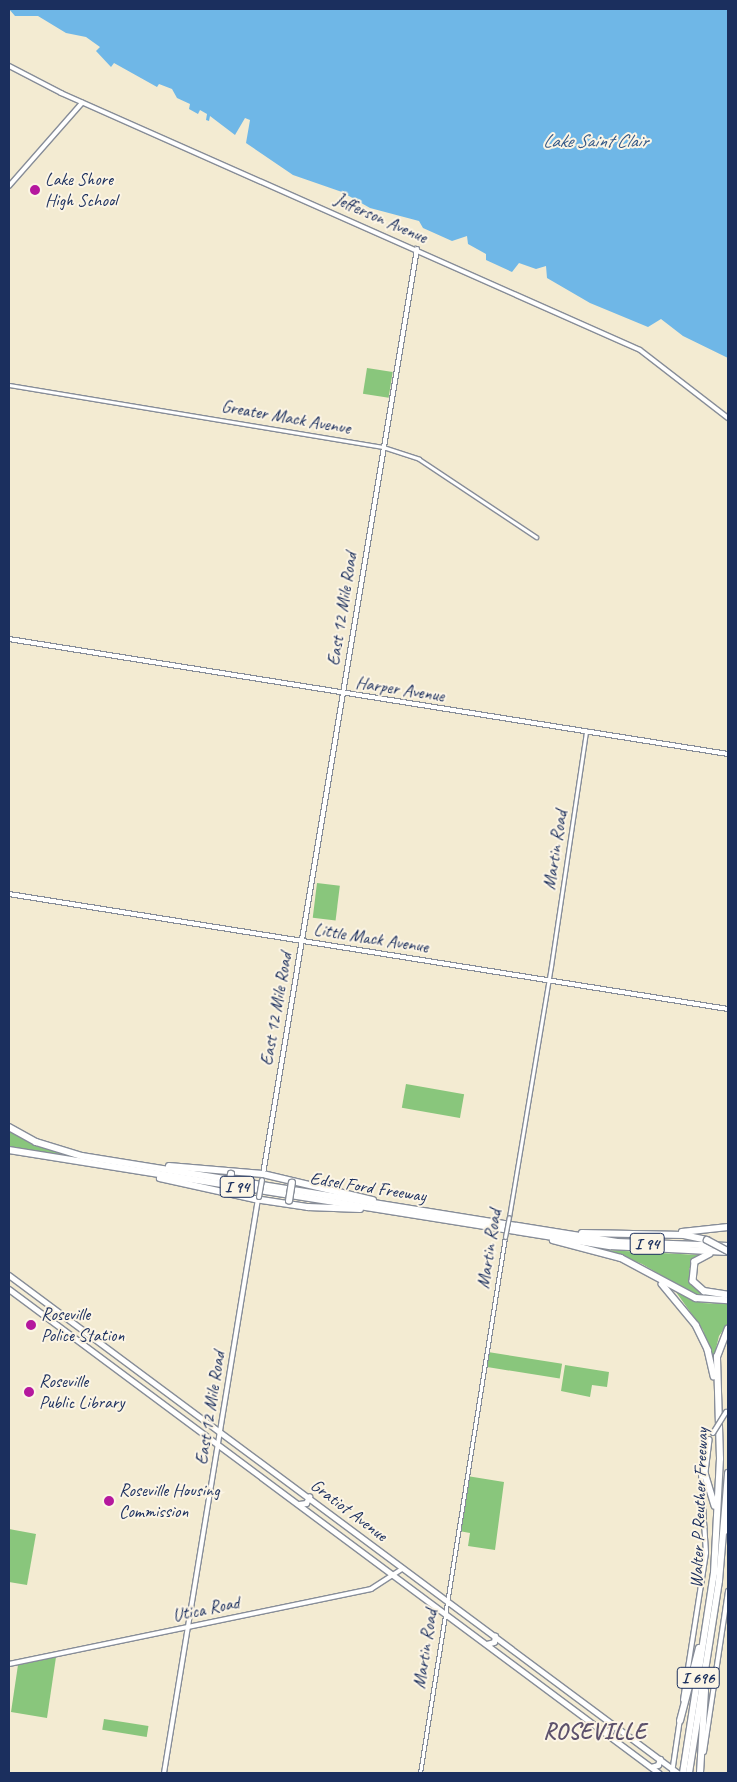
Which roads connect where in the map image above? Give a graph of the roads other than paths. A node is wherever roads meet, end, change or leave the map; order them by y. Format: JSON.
{"nodes":[{"id":1,"x":9,"y":66,"type":"edge"},
{"id":2,"x":82,"y":102,"type":"junction"},
{"id":3,"x":9,"y":186,"type":"edge"},
{"id":4,"x":417,"y":249,"type":"junction"},
{"id":5,"x":9,"y":385,"type":"edge"},
{"id":6,"x":728,"y":418,"type":"edge"},
{"id":7,"x":383,"y":448,"type":"junction"},
{"id":8,"x":536,"y":537,"type":"dead end"},
{"id":9,"x":9,"y":640,"type":"edge"},
{"id":10,"x":342,"y":693,"type":"junction"},
{"id":11,"x":586,"y":730,"type":"junction"},
{"id":12,"x":728,"y":754,"type":"edge"},
{"id":13,"x":9,"y":894,"type":"edge"},
{"id":14,"x":302,"y":941,"type":"junction"},
{"id":15,"x":549,"y":980,"type":"junction"},
{"id":16,"x":728,"y":1009,"type":"edge"},
{"id":17,"x":9,"y":1127,"type":"edge"},
{"id":18,"x":9,"y":1150,"type":"edge"},
{"id":19,"x":97,"y":1164,"type":"junction"},
{"id":20,"x":139,"y":1165,"type":"junction"},
{"id":21,"x":232,"y":1172,"type":"junction"},
{"id":22,"x":262,"y":1177,"type":"junction"},
{"id":23,"x":291,"y":1181,"type":"junction"},
{"id":24,"x":229,"y":1193,"type":"junction"},
{"id":25,"x":258,"y":1198,"type":"junction"},
{"id":26,"x":288,"y":1202,"type":"junction"},
{"id":27,"x":392,"y":1206,"type":"junction"},
{"id":28,"x":377,"y":1209,"type":"junction"},
{"id":29,"x":728,"y":1227,"type":"edge"},
{"id":30,"x":514,"y":1231,"type":"junction"},
{"id":31,"x":567,"y":1234,"type":"junction"},
{"id":32,"x":635,"y":1234,"type":"junction"},
{"id":33,"x":728,"y":1246,"type":"edge"},
{"id":34,"x":727,"y":1252,"type":"edge"},
{"id":35,"x":638,"y":1266,"type":"junction"},
{"id":36,"x":9,"y":1275,"type":"edge"},
{"id":37,"x":9,"y":1289,"type":"edge"},
{"id":38,"x":728,"y":1295,"type":"edge"},
{"id":39,"x":42,"y":1300,"type":"junction"},
{"id":40,"x":728,"y":1300,"type":"edge"},
{"id":41,"x":34,"y":1308,"type":"junction"},
{"id":42,"x":60,"y":1313,"type":"junction"},
{"id":43,"x":51,"y":1320,"type":"junction"},
{"id":44,"x":728,"y":1329,"type":"edge"},
{"id":45,"x":110,"y":1349,"type":"junction"},
{"id":46,"x":102,"y":1357,"type":"junction"},
{"id":47,"x":124,"y":1360,"type":"junction"},
{"id":48,"x":116,"y":1368,"type":"junction"},
{"id":49,"x":716,"y":1391,"type":"junction"},
{"id":50,"x":180,"y":1401,"type":"junction"},
{"id":51,"x":170,"y":1408,"type":"junction"},
{"id":52,"x":727,"y":1409,"type":"edge"},
{"id":53,"x":194,"y":1412,"type":"junction"},
{"id":54,"x":186,"y":1419,"type":"junction"},
{"id":55,"x":220,"y":1432,"type":"junction"},
{"id":56,"x":709,"y":1440,"type":"junction"},
{"id":57,"x":218,"y":1444,"type":"junction"},
{"id":58,"x":249,"y":1452,"type":"junction"},
{"id":59,"x":239,"y":1459,"type":"junction"},
{"id":60,"x":268,"y":1467,"type":"junction"},
{"id":61,"x":728,"y":1473,"type":"edge"},
{"id":62,"x":259,"y":1474,"type":"junction"},
{"id":63,"x":309,"y":1497,"type":"junction"},
{"id":64,"x":299,"y":1504,"type":"junction"},
{"id":65,"x":324,"y":1508,"type":"junction"},
{"id":66,"x":728,"y":1513,"type":"edge"},
{"id":67,"x":315,"y":1515,"type":"junction"},
{"id":68,"x":719,"y":1551,"type":"junction"},
{"id":69,"x":403,"y":1568,"type":"junction"},
{"id":70,"x":393,"y":1574,"type":"junction"},
{"id":71,"x":712,"y":1588,"type":"junction"},
{"id":72,"x":728,"y":1591,"type":"edge"},
{"id":73,"x":436,"y":1593,"type":"junction"},
{"id":74,"x":426,"y":1599,"type":"junction"},
{"id":75,"x":447,"y":1600,"type":"junction"},
{"id":76,"x":445,"y":1612,"type":"junction"},
{"id":77,"x":463,"y":1613,"type":"junction"},
{"id":78,"x":455,"y":1620,"type":"junction"},
{"id":79,"x":187,"y":1627,"type":"junction"},
{"id":80,"x":495,"y":1636,"type":"junction"},
{"id":81,"x":710,"y":1642,"type":"junction"},
{"id":82,"x":487,"y":1644,"type":"junction"},
{"id":83,"x":512,"y":1649,"type":"junction"},
{"id":84,"x":503,"y":1656,"type":"junction"},
{"id":85,"x":9,"y":1664,"type":"edge"},
{"id":86,"x":564,"y":1688,"type":"junction"},
{"id":87,"x":554,"y":1694,"type":"junction"},
{"id":88,"x":580,"y":1700,"type":"junction"},
{"id":89,"x":572,"y":1707,"type":"junction"},
{"id":90,"x":680,"y":1722,"type":"junction"},
{"id":91,"x":614,"y":1725,"type":"junction"},
{"id":92,"x":604,"y":1731,"type":"junction"},
{"id":93,"x":628,"y":1736,"type":"junction"},
{"id":94,"x":620,"y":1743,"type":"junction"},
{"id":95,"x":660,"y":1760,"type":"junction"},
{"id":96,"x":652,"y":1767,"type":"junction"},
{"id":97,"x":672,"y":1771,"type":"edge"},
{"id":98,"x":164,"y":1773,"type":"edge"},
{"id":99,"x":420,"y":1773,"type":"edge"},
{"id":100,"x":659,"y":1773,"type":"edge"},
{"id":101,"x":678,"y":1773,"type":"edge"},
{"id":102,"x":683,"y":1773,"type":"edge"},
{"id":103,"x":689,"y":1773,"type":"edge"},
{"id":104,"x":700,"y":1773,"type":"edge"}],
"edges":[{"from":1,"to":2,"type":"main road","name":"Jefferson Avenue"},
{"from":2,"to":3,"type":"main road"},
{"from":2,"to":4,"type":"main road","name":"Jefferson Avenue"},
{"from":4,"to":6,"type":"main road","name":"Jefferson Avenue"},
{"from":4,"to":7,"type":"main road","name":"East 12 Mile Road"},
{"from":5,"to":7,"type":"street","name":"Greater Mack Avenue"},
{"from":7,"to":8,"type":"street","name":"Greater Mack Avenue"},
{"from":7,"to":10,"type":"main road","name":"East 12 Mile Road"},
{"from":9,"to":10,"type":"main road","name":"Harper Avenue"},
{"from":10,"to":11,"type":"main road","name":"Harper Avenue"},
{"from":10,"to":14,"type":"main road","name":"East 12 Mile Road"},
{"from":11,"to":12,"type":"main road","name":"Harper Avenue"},
{"from":11,"to":15,"type":"street","name":"Martin Road"},
{"from":13,"to":14,"type":"main road","name":"Little Mack Avenue"},
{"from":14,"to":15,"type":"main road","name":"Little Mack Avenue"},
{"from":14,"to":22,"type":"main road","name":"East 12 Mile Road"},
{"from":15,"to":16,"type":"main road","name":"Little Mack Avenue"},
{"from":15,"to":75,"type":"street","name":"Martin Road","bridge":true},
{"from":17,"to":20,"type":"highway","name":"Edsel Ford Freeway","number":"I 94"},
{"from":18,"to":19,"type":"highway","name":"Edsel Ford Freeway","number":"I 94"},
{"from":19,"to":24,"type":"highway"},
{"from":19,"to":28,"type":"highway","name":"Edsel Ford Freeway","number":"I 94"},
{"from":20,"to":21,"type":"highway"},
{"from":20,"to":27,"type":"highway","name":"Edsel Ford Freeway","number":"I 94"},
{"from":21,"to":22,"type":"highway"},
{"from":21,"to":24,"type":"highway","bridge":true},
{"from":22,"to":23,"type":"highway"},
{"from":22,"to":25,"type":"main road","name":"East 12 Mile Road","bridge":true},
{"from":23,"to":26,"type":"highway","bridge":true},
{"from":23,"to":27,"type":"highway"},
{"from":24,"to":25,"type":"highway"},
{"from":25,"to":26,"type":"highway"},
{"from":25,"to":55,"type":"main road","name":"East 12 Mile Road"},
{"from":26,"to":28,"type":"highway"},
{"from":27,"to":31,"type":"highway","name":"Edsel Ford Freeway","number":"I 94"},
{"from":28,"to":30,"type":"highway","name":"Edsel Ford Freeway","number":"I 94"},
{"from":29,"to":32,"type":"highway"},
{"from":30,"to":34,"type":"highway","name":"Edsel Ford Freeway","number":"I 94"},
{"from":30,"to":35,"type":"highway"},
{"from":31,"to":32,"type":"highway"},
{"from":31,"to":33,"type":"highway","name":"Edsel Ford Freeway","number":"I 94"},
{"from":32,"to":34,"type":"highway","bridge":true},
{"from":34,"to":38,"type":"highway"},
{"from":35,"to":40,"type":"highway"},
{"from":35,"to":49,"type":"highway"},
{"from":36,"to":39,"type":"main road","name":"Gratiot Avenue"},
{"from":37,"to":41,"type":"main road","name":"Gratiot Avenue"},
{"from":39,"to":41,"type":"main road"},
{"from":39,"to":42,"type":"main road","name":"Gratiot Avenue"},
{"from":41,"to":43,"type":"main road","name":"Gratiot Avenue"},
{"from":42,"to":43,"type":"main road"},
{"from":42,"to":45,"type":"main road","name":"Gratiot Avenue"},
{"from":43,"to":46,"type":"main road","name":"Gratiot Avenue"},
{"from":44,"to":49,"type":"highway"},
{"from":45,"to":46,"type":"main road"},
{"from":45,"to":47,"type":"main road","name":"Gratiot Avenue"},
{"from":46,"to":48,"type":"main road","name":"Gratiot Avenue"},
{"from":47,"to":48,"type":"main road"},
{"from":47,"to":50,"type":"main road","name":"Gratiot Avenue"},
{"from":48,"to":51,"type":"main road","name":"Gratiot Avenue"},
{"from":49,"to":68,"type":"highway","name":"Walter P Reuther Freeway","number":"I 696"},
{"from":50,"to":51,"type":"main road"},
{"from":50,"to":53,"type":"main road","name":"Gratiot Avenue"},
{"from":51,"to":54,"type":"main road","name":"Gratiot Avenue"},
{"from":52,"to":56,"type":"main road","bridge":true},
{"from":53,"to":54,"type":"main road"},
{"from":53,"to":55,"type":"main road","name":"Gratiot Avenue"},
{"from":54,"to":57,"type":"main road","name":"Gratiot Avenue"},
{"from":55,"to":57,"type":"main road","name":"East 12 Mile Road"},
{"from":55,"to":58,"type":"main road","name":"Gratiot Avenue"},
{"from":56,"to":68,"type":"highway"},
{"from":56,"to":90,"type":"main road"},
{"from":57,"to":59,"type":"main road","name":"Gratiot Avenue"},
{"from":57,"to":79,"type":"main road","name":"East 12 Mile Road"},
{"from":58,"to":59,"type":"main road"},
{"from":58,"to":60,"type":"main road","name":"Gratiot Avenue"},
{"from":59,"to":62,"type":"main road","name":"Gratiot Avenue"},
{"from":60,"to":62,"type":"main road"},
{"from":60,"to":63,"type":"main road","name":"Gratiot Avenue"},
{"from":61,"to":68,"type":"highway","name":"Walter P Reuther Freeway","number":"I 696"},
{"from":62,"to":64,"type":"main road","name":"Gratiot Avenue"},
{"from":63,"to":64,"type":"main road"},
{"from":63,"to":65,"type":"main road","name":"Gratiot Avenue"},
{"from":64,"to":67,"type":"main road","name":"Gratiot Avenue"},
{"from":65,"to":67,"type":"main road"},
{"from":65,"to":69,"type":"main road","name":"Gratiot Avenue"},
{"from":66,"to":68,"type":"highway"},
{"from":67,"to":70,"type":"main road","name":"Gratiot Avenue"},
{"from":68,"to":71,"type":"highway","name":"Walter P Reuther Freeway","number":"I 696"},
{"from":68,"to":81,"type":"highway","name":"Walter P Reuther Freeway","number":"I 696"},
{"from":69,"to":70,"type":"main road","name":"Utica Road"},
{"from":69,"to":73,"type":"main road","name":"Gratiot Avenue"},
{"from":70,"to":74,"type":"main road","name":"Gratiot Avenue"},
{"from":70,"to":79,"type":"main road","name":"Utica Road"},
{"from":71,"to":90,"type":"highway"},
{"from":71,"to":102,"type":"highway","name":"Walter P Reuther Freeway","number":"I 696"},
{"from":72,"to":104,"type":"main road"},
{"from":73,"to":74,"type":"main road"},
{"from":73,"to":75,"type":"main road","name":"Gratiot Avenue"},
{"from":74,"to":76,"type":"main road","name":"Gratiot Avenue"},
{"from":75,"to":76,"type":"street","name":"Martin Road"},
{"from":75,"to":77,"type":"main road","name":"Gratiot Avenue"},
{"from":76,"to":78,"type":"main road","name":"Gratiot Avenue"},
{"from":76,"to":99,"type":"street","name":"Martin Road"},
{"from":77,"to":78,"type":"main road"},
{"from":77,"to":80,"type":"main road","name":"Gratiot Avenue"},
{"from":78,"to":82,"type":"main road","name":"Gratiot Avenue"},
{"from":79,"to":85,"type":"main road","name":"Utica Road"},
{"from":79,"to":98,"type":"main road","name":"East 12 Mile Road"},
{"from":80,"to":82,"type":"main road"},
{"from":80,"to":83,"type":"main road","name":"Gratiot Avenue"},
{"from":81,"to":103,"type":"highway","name":"Walter P Reuther Freeway","number":"I 696"},
{"from":81,"to":104,"type":"highway"},
{"from":82,"to":84,"type":"main road","name":"Gratiot Avenue"},
{"from":83,"to":84,"type":"main road"},
{"from":83,"to":86,"type":"main road","name":"Gratiot Avenue"},
{"from":84,"to":87,"type":"main road","name":"Gratiot Avenue"},
{"from":86,"to":87,"type":"main road"},
{"from":86,"to":88,"type":"main road","name":"Gratiot Avenue"},
{"from":87,"to":89,"type":"main road","name":"Gratiot Avenue"},
{"from":88,"to":89,"type":"main road"},
{"from":88,"to":91,"type":"main road","name":"Gratiot Avenue"},
{"from":89,"to":92,"type":"main road","name":"Gratiot Avenue"},
{"from":90,"to":97,"type":"main road"},
{"from":91,"to":92,"type":"main road"},
{"from":91,"to":93,"type":"main road","name":"Gratiot Avenue"},
{"from":92,"to":94,"type":"main road","name":"Gratiot Avenue"},
{"from":93,"to":94,"type":"main road"},
{"from":93,"to":95,"type":"main road","name":"Gratiot Avenue"},
{"from":94,"to":96,"type":"main road","name":"Gratiot Avenue"},
{"from":95,"to":96,"type":"main road"},
{"from":95,"to":97,"type":"main road","name":"Gratiot Avenue"},
{"from":96,"to":100,"type":"main road","name":"Gratiot Avenue"},
{"from":97,"to":101,"type":"main road","name":"Gratiot Avenue"}]}
